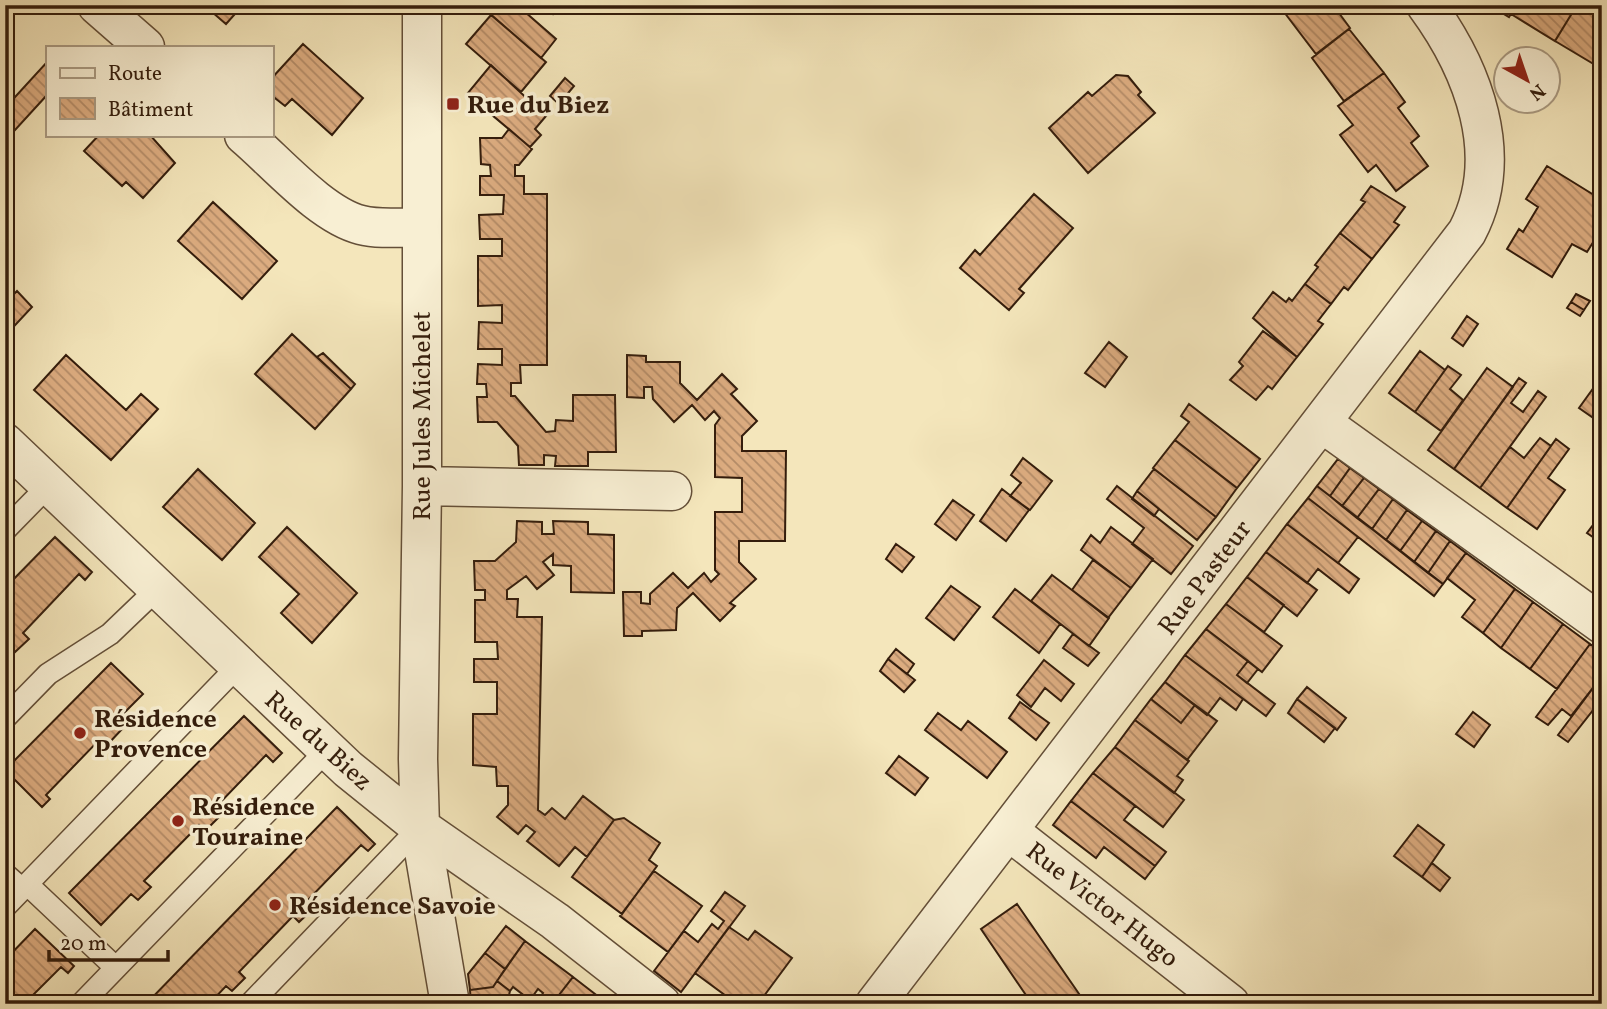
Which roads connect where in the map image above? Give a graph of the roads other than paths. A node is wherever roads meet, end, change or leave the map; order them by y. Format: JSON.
{"nodes":[{"id":1,"x":97,"y":5,"type":"edge"},
{"id":2,"x":1426,"y":5,"type":"edge"},
{"id":3,"x":417,"y":10,"type":"edge"},
{"id":4,"x":144,"y":46,"type":"edge"},
{"id":5,"x":245,"y":136,"type":"edge"},
{"id":6,"x":421,"y":227,"type":"junction"},
{"id":7,"x":1322,"y":423,"type":"junction"},
{"id":8,"x":5,"y":443,"type":"edge"},
{"id":9,"x":50,"y":484,"type":"junction"},
{"id":10,"x":422,"y":486,"type":"junction"},
{"id":11,"x":672,"y":491,"type":"dead end"},
{"id":12,"x":5,"y":530,"type":"edge"},
{"id":13,"x":157,"y":589,"type":"junction"},
{"id":14,"x":1602,"y":624,"type":"edge"},
{"id":15,"x":238,"y":666,"type":"junction"},
{"id":16,"x":5,"y":718,"type":"edge"},
{"id":17,"x":327,"y":750,"type":"junction"},
{"id":18,"x":420,"y":827,"type":"junction"},
{"id":19,"x":1009,"y":831,"type":"junction"},
{"id":20,"x":5,"y":874,"type":"edge"},
{"id":21,"x":25,"y":887,"type":"junction"},
{"id":22,"x":5,"y":907,"type":"edge"},
{"id":23,"x":116,"y":967,"type":"junction"},
{"id":24,"x":81,"y":1004,"type":"edge"},
{"id":25,"x":250,"y":1004,"type":"edge"},
{"id":26,"x":450,"y":1004,"type":"edge"},
{"id":27,"x":661,"y":1004,"type":"edge"},
{"id":28,"x":875,"y":1004,"type":"edge"},
{"id":29,"x":1230,"y":1004,"type":"edge"}],
"edges":[{"from":1,"to":4,"type":"street"},
{"from":2,"to":7,"type":"street","name":"Rue Pasteur"},
{"from":3,"to":6,"type":"street","name":"Rue Jules Michelet"},
{"from":5,"to":6,"type":"street"},
{"from":6,"to":10,"type":"street","name":"Rue Jules Michelet"},
{"from":7,"to":14,"type":"street"},
{"from":7,"to":19,"type":"street","name":"Rue Pasteur"},
{"from":8,"to":9,"type":"street","name":"Rue du Biez"},
{"from":9,"to":12,"type":"lane"},
{"from":9,"to":13,"type":"street","name":"Rue du Biez"},
{"from":10,"to":11,"type":"street"},
{"from":10,"to":18,"type":"street","name":"Rue Jules Michelet"},
{"from":13,"to":15,"type":"street","name":"Rue du Biez"},
{"from":13,"to":16,"type":"lane"},
{"from":15,"to":17,"type":"street","name":"Rue du Biez"},
{"from":15,"to":21,"type":"lane"},
{"from":17,"to":18,"type":"street","name":"Rue du Biez"},
{"from":17,"to":23,"type":"lane"},
{"from":18,"to":25,"type":"lane"},
{"from":18,"to":26,"type":"street","name":"Rue Jules Michelet"},
{"from":18,"to":27,"type":"street","name":"Rue du Biez"},
{"from":19,"to":28,"type":"street","name":"Rue Pasteur"},
{"from":19,"to":29,"type":"street","name":"Rue Victor Hugo"},
{"from":20,"to":21,"type":"lane"},
{"from":21,"to":22,"type":"lane"},
{"from":21,"to":23,"type":"lane"},
{"from":23,"to":24,"type":"lane"}]}
